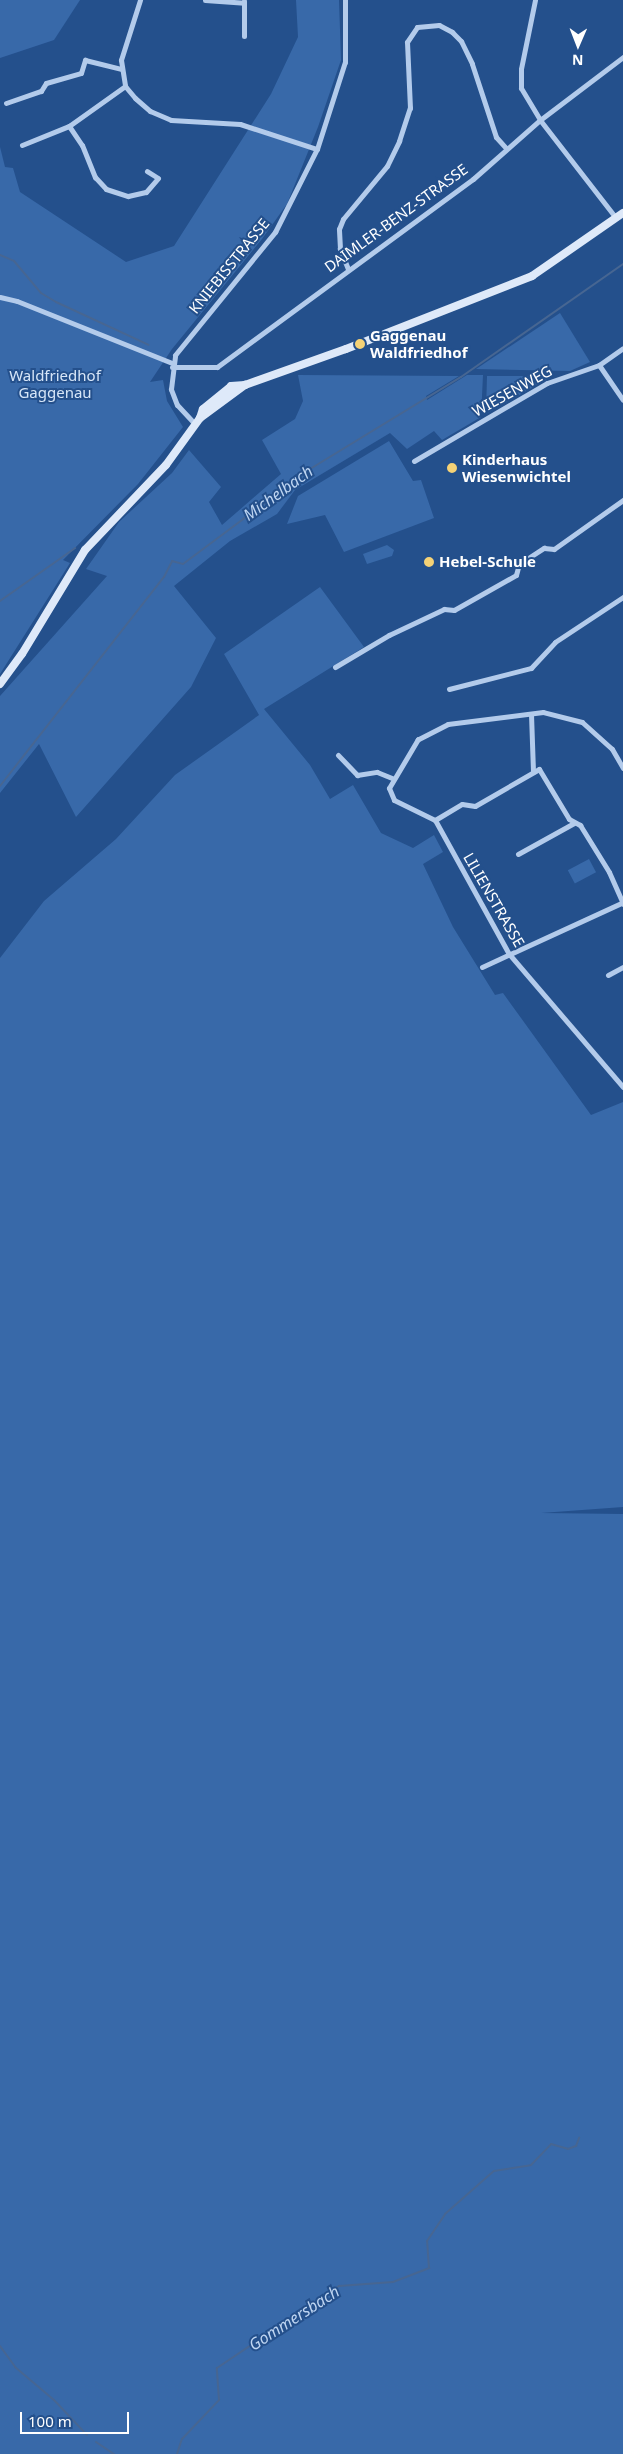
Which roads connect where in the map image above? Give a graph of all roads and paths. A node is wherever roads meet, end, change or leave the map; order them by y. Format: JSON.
{"nodes":[{"id":1,"x":140,"y":0,"type":"edge"},
{"id":2,"x":205,"y":0,"type":"edge"},
{"id":3,"x":345,"y":0,"type":"edge"},
{"id":4,"x":535,"y":0,"type":"edge"},
{"id":5,"x":244,"y":2,"type":"edge"},
{"id":6,"x":244,"y":36,"type":"dead end"},
{"id":7,"x":623,"y":57,"type":"edge"},
{"id":8,"x":122,"y":69,"type":"junction"},
{"id":9,"x":125,"y":86,"type":"junction"},
{"id":10,"x":6,"y":103,"type":"dead end"},
{"id":11,"x":540,"y":120,"type":"junction"},
{"id":12,"x":69,"y":126,"type":"junction"},
{"id":13,"x":22,"y":145,"type":"dead end"},
{"id":14,"x":506,"y":148,"type":"junction"},
{"id":15,"x":318,"y":149,"type":"junction"},
{"id":16,"x":147,"y":171,"type":"dead end"},
{"id":17,"x":620,"y":215,"type":"edge"},
{"id":18,"x":348,"y":269,"type":"junction"},
{"id":19,"x":0,"y":297,"type":"edge"},
{"id":20,"x":623,"y":348,"type":"edge"},
{"id":21,"x":172,"y":365,"type":"junction"},
{"id":22,"x":599,"y":365,"type":"junction"},
{"id":23,"x":623,"y":400,"type":"edge"},
{"id":24,"x":197,"y":421,"type":"junction"},
{"id":25,"x":414,"y":461,"type":"dead end"},
{"id":26,"x":623,"y":500,"type":"edge"},
{"id":27,"x":623,"y":597,"type":"edge"},
{"id":28,"x":335,"y":667,"type":"dead end"},
{"id":29,"x":0,"y":684,"type":"edge"},
{"id":30,"x":449,"y":689,"type":"dead end"},
{"id":31,"x":530,"y":714,"type":"junction"},
{"id":32,"x":338,"y":755,"type":"dead end"},
{"id":33,"x":623,"y":768,"type":"edge"},
{"id":34,"x":532,"y":772,"type":"junction"},
{"id":35,"x":392,"y":778,"type":"junction"},
{"id":36,"x":435,"y":820,"type":"junction"},
{"id":37,"x":574,"y":823,"type":"junction"},
{"id":38,"x":518,"y":854,"type":"dead end"},
{"id":39,"x":623,"y":903,"type":"edge"},
{"id":40,"x":509,"y":954,"type":"junction"},
{"id":41,"x":623,"y":967,"type":"edge"},
{"id":42,"x":482,"y":968,"type":"dead end"},
{"id":43,"x":608,"y":975,"type":"dead end"},
{"id":44,"x":623,"y":1087,"type":"edge"}],
"edges":[{"from":1,"to":8,"type":"street"},
{"from":2,"to":5,"type":"street"},
{"from":3,"to":15,"type":"street","name":"KNIEBISSTRASSE"},
{"from":4,"to":11,"type":"street"},
{"from":5,"to":6,"type":"street"},
{"from":7,"to":11,"type":"street","name":"DAIMLER-BENZ-STRASSE"},
{"from":8,"to":9,"type":"street"},
{"from":8,"to":10,"type":"street"},
{"from":9,"to":12,"type":"street"},
{"from":9,"to":15,"type":"street"},
{"from":11,"to":14,"type":"street","name":"DAIMLER-BENZ-STRASSE"},
{"from":11,"to":17,"type":"street"},
{"from":12,"to":13,"type":"street"},
{"from":12,"to":16,"type":"street"},
{"from":14,"to":18,"type":"street","name":"DAIMLER-BENZ-STRASSE"},
{"from":14,"to":18,"type":"street"},
{"from":15,"to":21,"type":"street","name":"KNIEBISSTRASSE"},
{"from":17,"to":24,"type":"main road"},
{"from":18,"to":21,"type":"street","name":"DAIMLER-BENZ-STRASSE"},
{"from":19,"to":21,"type":"street"},
{"from":20,"to":22,"type":"street","name":"WIESENWEG"},
{"from":21,"to":24,"type":"street"},
{"from":22,"to":23,"type":"street"},
{"from":22,"to":25,"type":"street","name":"WIESENWEG"},
{"from":24,"to":29,"type":"main road"},
{"from":26,"to":28,"type":"street"},
{"from":27,"to":30,"type":"street"},
{"from":31,"to":33,"type":"street"},
{"from":31,"to":34,"type":"street"},
{"from":31,"to":35,"type":"street"},
{"from":32,"to":35,"type":"street"},
{"from":34,"to":36,"type":"street"},
{"from":34,"to":37,"type":"street"},
{"from":35,"to":36,"type":"street"},
{"from":36,"to":40,"type":"street","name":"LILIENSTRASSE"},
{"from":37,"to":38,"type":"street"},
{"from":37,"to":39,"type":"street"},
{"from":39,"to":40,"type":"street"},
{"from":40,"to":42,"type":"street"},
{"from":40,"to":44,"type":"street","name":"LILIENSTRASSE"},
{"from":41,"to":43,"type":"street"}]}
